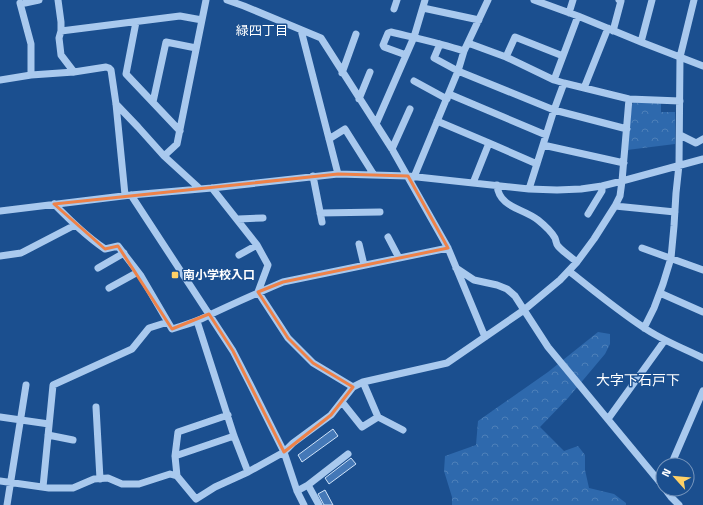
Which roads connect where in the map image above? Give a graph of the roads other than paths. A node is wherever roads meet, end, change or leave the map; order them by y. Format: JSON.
{"nodes":[{"id":1,"x":39,"y":0,"type":"edge"},
{"id":2,"x":58,"y":0,"type":"edge"},
{"id":3,"x":206,"y":0,"type":"edge"},
{"id":4,"x":227,"y":0,"type":"edge"},
{"id":5,"x":397,"y":0,"type":"edge"},
{"id":6,"x":425,"y":0,"type":"edge"},
{"id":7,"x":488,"y":0,"type":"edge"},
{"id":8,"x":534,"y":0,"type":"edge"},
{"id":9,"x":573,"y":0,"type":"edge"},
{"id":10,"x":618,"y":0,"type":"edge"},
{"id":11,"x":652,"y":0,"type":"edge"},
{"id":12,"x":694,"y":0,"type":"edge"},
{"id":13,"x":423,"y":8,"type":"junction"},
{"id":14,"x":394,"y":9,"type":"dead end"},
{"id":15,"x":569,"y":13,"type":"junction"},
{"id":16,"x":578,"y":16,"type":"junction"},
{"id":17,"x":202,"y":20,"type":"junction"},
{"id":18,"x":478,"y":20,"type":"junction"},
{"id":19,"x":136,"y":22,"type":"junction"},
{"id":20,"x":301,"y":30,"type":"junction"},
{"id":21,"x":611,"y":30,"type":"junction"},
{"id":22,"x":61,"y":31,"type":"junction"},
{"id":23,"x":356,"y":34,"type":"dead end"},
{"id":24,"x":414,"y":37,"type":"junction"},
{"id":25,"x":641,"y":42,"type":"junction"},
{"id":26,"x":468,"y":43,"type":"junction"},
{"id":27,"x":440,"y":44,"type":"junction"},
{"id":28,"x":196,"y":48,"type":"junction"},
{"id":29,"x":464,"y":51,"type":"junction"},
{"id":30,"x":406,"y":55,"type":"junction"},
{"id":31,"x":563,"y":56,"type":"junction"},
{"id":32,"x":506,"y":57,"type":"junction"},
{"id":33,"x":680,"y":57,"type":"junction"},
{"id":34,"x":703,"y":66,"type":"edge"},
{"id":35,"x":458,"y":71,"type":"junction"},
{"id":36,"x":74,"y":72,"type":"junction"},
{"id":37,"x":370,"y":72,"type":"dead end"},
{"id":38,"x":342,"y":73,"type":"junction"},
{"id":39,"x":31,"y":75,"type":"junction"},
{"id":40,"x":0,"y":80,"type":"edge"},
{"id":41,"x":414,"y":80,"type":"dead end"},
{"id":42,"x":554,"y":80,"type":"junction"},
{"id":43,"x":564,"y":83,"type":"junction"},
{"id":44,"x":584,"y":88,"type":"junction"},
{"id":45,"x":448,"y":97,"type":"junction"},
{"id":46,"x":359,"y":99,"type":"junction"},
{"id":47,"x":629,"y":99,"type":"junction"},
{"id":48,"x":680,"y":101,"type":"junction"},
{"id":49,"x":153,"y":102,"type":"junction"},
{"id":50,"x":116,"y":104,"type":"junction"},
{"id":51,"x":410,"y":109,"type":"dead end"},
{"id":52,"x":554,"y":110,"type":"junction"},
{"id":53,"x":438,"y":121,"type":"junction"},
{"id":54,"x":376,"y":124,"type":"junction"},
{"id":55,"x":627,"y":129,"type":"junction"},
{"id":56,"x":180,"y":130,"type":"junction"},
{"id":57,"x":546,"y":135,"type":"junction"},
{"id":58,"x":680,"y":135,"type":"junction"},
{"id":59,"x":329,"y":139,"type":"junction"},
{"id":60,"x":703,"y":140,"type":"edge"},
{"id":61,"x":489,"y":144,"type":"junction"},
{"id":62,"x":543,"y":145,"type":"junction"},
{"id":63,"x":392,"y":148,"type":"junction"},
{"id":64,"x":164,"y":156,"type":"junction"},
{"id":65,"x":703,"y":159,"type":"edge"},
{"id":66,"x":624,"y":163,"type":"junction"},
{"id":67,"x":537,"y":164,"type":"junction"},
{"id":68,"x":679,"y":165,"type":"junction"},
{"id":69,"x":338,"y":174,"type":"junction"},
{"id":70,"x":374,"y":175,"type":"junction"},
{"id":71,"x":313,"y":176,"type":"junction"},
{"id":72,"x":411,"y":177,"type":"junction"},
{"id":73,"x":622,"y":181,"type":"junction"},
{"id":74,"x":473,"y":183,"type":"junction"},
{"id":75,"x":498,"y":185,"type":"junction"},
{"id":76,"x":602,"y":186,"type":"junction"},
{"id":77,"x":199,"y":188,"type":"junction"},
{"id":78,"x":212,"y":188,"type":"junction"},
{"id":79,"x":530,"y":189,"type":"junction"},
{"id":80,"x":128,"y":195,"type":"junction"},
{"id":81,"x":54,"y":204,"type":"junction"},
{"id":82,"x":615,"y":206,"type":"junction"},
{"id":83,"x":0,"y":211,"type":"edge"},
{"id":84,"x":380,"y":212,"type":"dead end"},
{"id":85,"x":675,"y":212,"type":"junction"},
{"id":86,"x":320,"y":213,"type":"junction"},
{"id":87,"x":588,"y":214,"type":"dead end"},
{"id":88,"x":263,"y":218,"type":"dead end"},
{"id":89,"x":238,"y":219,"type":"junction"},
{"id":90,"x":322,"y":222,"type":"dead end"},
{"id":91,"x":75,"y":225,"type":"junction"},
{"id":92,"x":388,"y":237,"type":"dead end"},
{"id":93,"x":257,"y":244,"type":"junction"},
{"id":94,"x":359,"y":244,"type":"dead end"},
{"id":95,"x":448,"y":248,"type":"junction"},
{"id":96,"x":642,"y":248,"type":"dead end"},
{"id":97,"x":124,"y":253,"type":"junction"},
{"id":98,"x":239,"y":255,"type":"dead end"},
{"id":99,"x":0,"y":256,"type":"edge"},
{"id":100,"x":399,"y":258,"type":"junction"},
{"id":101,"x":671,"y":258,"type":"junction"},
{"id":102,"x":578,"y":262,"type":"junction"},
{"id":103,"x":364,"y":265,"type":"junction"},
{"id":104,"x":98,"y":268,"type":"dead end"},
{"id":105,"x":456,"y":268,"type":"junction"},
{"id":106,"x":703,"y":269,"type":"edge"},
{"id":107,"x":569,"y":271,"type":"junction"},
{"id":108,"x":138,"y":272,"type":"junction"},
{"id":109,"x":109,"y":288,"type":"dead end"},
{"id":110,"x":258,"y":292,"type":"junction"},
{"id":111,"x":660,"y":292,"type":"junction"},
{"id":112,"x":524,"y":310,"type":"junction"},
{"id":113,"x":703,"y":312,"type":"edge"},
{"id":114,"x":210,"y":314,"type":"junction"},
{"id":115,"x":197,"y":320,"type":"junction"},
{"id":116,"x":168,"y":322,"type":"junction"},
{"id":117,"x":644,"y":328,"type":"junction"},
{"id":118,"x":485,"y":337,"type":"junction"},
{"id":119,"x":665,"y":340,"type":"junction"},
{"id":120,"x":703,"y":358,"type":"edge"},
{"id":121,"x":363,"y":382,"type":"junction"},
{"id":122,"x":26,"y":385,"type":"dead end"},
{"id":123,"x":353,"y":388,"type":"junction"},
{"id":124,"x":703,"y":391,"type":"edge"},
{"id":125,"x":342,"y":402,"type":"junction"},
{"id":126,"x":96,"y":406,"type":"dead end"},
{"id":127,"x":228,"y":415,"type":"junction"},
{"id":128,"x":0,"y":417,"type":"edge"},
{"id":129,"x":378,"y":417,"type":"junction"},
{"id":130,"x":608,"y":419,"type":"junction"},
{"id":131,"x":21,"y":420,"type":"junction"},
{"id":132,"x":50,"y":424,"type":"junction"},
{"id":133,"x":403,"y":430,"type":"dead end"},
{"id":134,"x":48,"y":435,"type":"junction"},
{"id":135,"x":234,"y":436,"type":"junction"},
{"id":136,"x":74,"y":440,"type":"dead end"},
{"id":137,"x":284,"y":452,"type":"junction"},
{"id":138,"x":348,"y":454,"type":"dead end"},
{"id":139,"x":175,"y":456,"type":"junction"},
{"id":140,"x":674,"y":457,"type":"edge"},
{"id":141,"x":248,"y":472,"type":"junction"},
{"id":142,"x":177,"y":476,"type":"junction"},
{"id":143,"x":655,"y":476,"type":"edge"},
{"id":144,"x":100,"y":479,"type":"junction"},
{"id":145,"x":0,"y":481,"type":"edge"},
{"id":146,"x":11,"y":482,"type":"junction"},
{"id":147,"x":308,"y":485,"type":"junction"},
{"id":148,"x":43,"y":487,"type":"junction"},
{"id":149,"x":297,"y":491,"type":"junction"},
{"id":150,"x":671,"y":497,"type":"edge"},
{"id":151,"x":197,"y":502,"type":"edge"},
{"id":152,"x":7,"y":505,"type":"edge"},
{"id":153,"x":304,"y":505,"type":"edge"},
{"id":154,"x":319,"y":505,"type":"edge"},
{"id":155,"x":680,"y":505,"type":"edge"}],
"edges":[{"from":1,"to":39,"type":"street"},
{"from":2,"to":22,"type":"street"},
{"from":3,"to":17,"type":"street"},
{"from":4,"to":20,"type":"street"},
{"from":5,"to":14,"type":"street"},
{"from":6,"to":13,"type":"street"},
{"from":7,"to":18,"type":"street"},
{"from":8,"to":15,"type":"street"},
{"from":9,"to":15,"type":"street"},
{"from":10,"to":21,"type":"street"},
{"from":11,"to":25,"type":"street"},
{"from":12,"to":33,"type":"street"},
{"from":13,"to":18,"type":"street"},
{"from":13,"to":24,"type":"street"},
{"from":15,"to":16,"type":"street"},
{"from":16,"to":21,"type":"street"},
{"from":16,"to":31,"type":"street"},
{"from":17,"to":19,"type":"street"},
{"from":17,"to":28,"type":"street"},
{"from":18,"to":26,"type":"street"},
{"from":19,"to":22,"type":"street"},
{"from":19,"to":49,"type":"street"},
{"from":20,"to":38,"type":"street"},
{"from":20,"to":59,"type":"street"},
{"from":21,"to":25,"type":"street"},
{"from":21,"to":44,"type":"street"},
{"from":22,"to":36,"type":"street"},
{"from":23,"to":38,"type":"street"},
{"from":24,"to":27,"type":"street"},
{"from":24,"to":30,"type":"street"},
{"from":24,"to":30,"type":"street"},
{"from":25,"to":33,"type":"street"},
{"from":26,"to":29,"type":"street"},
{"from":26,"to":32,"type":"street"},
{"from":27,"to":29,"type":"street"},
{"from":27,"to":35,"type":"street"},
{"from":28,"to":49,"type":"street"},
{"from":28,"to":56,"type":"street"},
{"from":29,"to":35,"type":"street"},
{"from":30,"to":54,"type":"street"},
{"from":31,"to":32,"type":"street"},
{"from":31,"to":42,"type":"street"},
{"from":32,"to":42,"type":"street"},
{"from":33,"to":34,"type":"street"},
{"from":33,"to":48,"type":"street"},
{"from":35,"to":45,"type":"street"},
{"from":35,"to":52,"type":"street"},
{"from":36,"to":39,"type":"street"},
{"from":36,"to":50,"type":"street"},
{"from":37,"to":46,"type":"street"},
{"from":38,"to":46,"type":"street"},
{"from":39,"to":40,"type":"street"},
{"from":41,"to":45,"type":"street"},
{"from":42,"to":43,"type":"street"},
{"from":43,"to":44,"type":"street"},
{"from":43,"to":52,"type":"street"},
{"from":44,"to":47,"type":"street"},
{"from":45,"to":53,"type":"street"},
{"from":45,"to":57,"type":"street"},
{"from":46,"to":54,"type":"street"},
{"from":47,"to":48,"type":"street"},
{"from":47,"to":55,"type":"street"},
{"from":48,"to":58,"type":"street"},
{"from":49,"to":56,"type":"street"},
{"from":50,"to":64,"type":"street"},
{"from":50,"to":80,"type":"street"},
{"from":51,"to":63,"type":"street"},
{"from":52,"to":55,"type":"street"},
{"from":52,"to":57,"type":"street"},
{"from":53,"to":61,"type":"street"},
{"from":53,"to":72,"type":"street"},
{"from":54,"to":63,"type":"street"},
{"from":55,"to":66,"type":"street"},
{"from":56,"to":64,"type":"street"},
{"from":57,"to":62,"type":"street"},
{"from":58,"to":60,"type":"street"},
{"from":58,"to":68,"type":"street"},
{"from":59,"to":69,"type":"street"},
{"from":59,"to":70,"type":"street"},
{"from":61,"to":67,"type":"street"},
{"from":61,"to":74,"type":"street"},
{"from":62,"to":66,"type":"street"},
{"from":62,"to":67,"type":"street"},
{"from":63,"to":72,"type":"street"},
{"from":64,"to":77,"type":"street"},
{"from":65,"to":68,"type":"street"},
{"from":66,"to":73,"type":"street"},
{"from":67,"to":79,"type":"street"},
{"from":68,"to":73,"type":"street"},
{"from":68,"to":85,"type":"street"},
{"from":69,"to":70,"type":"street"},
{"from":69,"to":71,"type":"street"},
{"from":70,"to":72,"type":"street"},
{"from":71,"to":78,"type":"street"},
{"from":71,"to":86,"type":"street"},
{"from":72,"to":74,"type":"street"},
{"from":72,"to":95,"type":"street"},
{"from":73,"to":76,"type":"street"},
{"from":73,"to":82,"type":"street"},
{"from":74,"to":75,"type":"street"},
{"from":75,"to":79,"type":"street"},
{"from":75,"to":102,"type":"street"},
{"from":76,"to":79,"type":"street"},
{"from":76,"to":87,"type":"street"},
{"from":77,"to":78,"type":"street"},
{"from":77,"to":80,"type":"street"},
{"from":78,"to":89,"type":"street"},
{"from":80,"to":81,"type":"street"},
{"from":80,"to":114,"type":"street"},
{"from":81,"to":83,"type":"street"},
{"from":81,"to":91,"type":"street"},
{"from":82,"to":85,"type":"street"},
{"from":82,"to":102,"type":"street"},
{"from":84,"to":86,"type":"street"},
{"from":85,"to":101,"type":"street"},
{"from":86,"to":90,"type":"street"},
{"from":88,"to":89,"type":"street"},
{"from":89,"to":93,"type":"street"},
{"from":91,"to":97,"type":"street"},
{"from":91,"to":99,"type":"street"},
{"from":92,"to":100,"type":"street"},
{"from":93,"to":98,"type":"street"},
{"from":93,"to":110,"type":"street"},
{"from":94,"to":103,"type":"street"},
{"from":95,"to":100,"type":"street"},
{"from":95,"to":105,"type":"street"},
{"from":96,"to":101,"type":"street"},
{"from":97,"to":104,"type":"street"},
{"from":97,"to":108,"type":"street"},
{"from":100,"to":103,"type":"street"},
{"from":101,"to":106,"type":"street"},
{"from":101,"to":111,"type":"street"},
{"from":102,"to":107,"type":"street"},
{"from":103,"to":110,"type":"street"},
{"from":105,"to":112,"type":"street"},
{"from":105,"to":118,"type":"street"},
{"from":107,"to":112,"type":"street"},
{"from":107,"to":117,"type":"street"},
{"from":108,"to":109,"type":"street"},
{"from":108,"to":116,"type":"street"},
{"from":110,"to":114,"type":"street"},
{"from":110,"to":123,"type":"street"},
{"from":111,"to":113,"type":"street"},
{"from":111,"to":117,"type":"street"},
{"from":112,"to":118,"type":"street"},
{"from":112,"to":130,"type":"street"},
{"from":114,"to":115,"type":"street"},
{"from":114,"to":137,"type":"street"},
{"from":115,"to":116,"type":"street"},
{"from":115,"to":127,"type":"street"},
{"from":116,"to":132,"type":"street"},
{"from":117,"to":119,"type":"street"},
{"from":118,"to":121,"type":"street"},
{"from":119,"to":120,"type":"street"},
{"from":119,"to":130,"type":"street"},
{"from":121,"to":123,"type":"street"},
{"from":121,"to":129,"type":"street"},
{"from":122,"to":131,"type":"street"},
{"from":123,"to":125,"type":"street"},
{"from":124,"to":140,"type":"street"},
{"from":125,"to":129,"type":"street"},
{"from":125,"to":137,"type":"street"},
{"from":126,"to":144,"type":"street"},
{"from":127,"to":135,"type":"street"},
{"from":127,"to":139,"type":"street"},
{"from":128,"to":131,"type":"street"},
{"from":129,"to":133,"type":"street"},
{"from":130,"to":143,"type":"street"},
{"from":131,"to":132,"type":"street"},
{"from":131,"to":146,"type":"street"},
{"from":132,"to":134,"type":"street"},
{"from":134,"to":136,"type":"street"},
{"from":134,"to":148,"type":"street"},
{"from":135,"to":139,"type":"street"},
{"from":135,"to":141,"type":"street"},
{"from":137,"to":141,"type":"street"},
{"from":137,"to":149,"type":"street"},
{"from":138,"to":147,"type":"street"},
{"from":139,"to":142,"type":"street"},
{"from":141,"to":151,"type":"street"},
{"from":142,"to":144,"type":"street"},
{"from":142,"to":151,"type":"street"},
{"from":144,"to":148,"type":"street"},
{"from":145,"to":146,"type":"street"},
{"from":146,"to":148,"type":"street"},
{"from":146,"to":152,"type":"street"},
{"from":147,"to":149,"type":"street"},
{"from":147,"to":154,"type":"street"},
{"from":149,"to":153,"type":"street"},
{"from":150,"to":155,"type":"street"}]}
